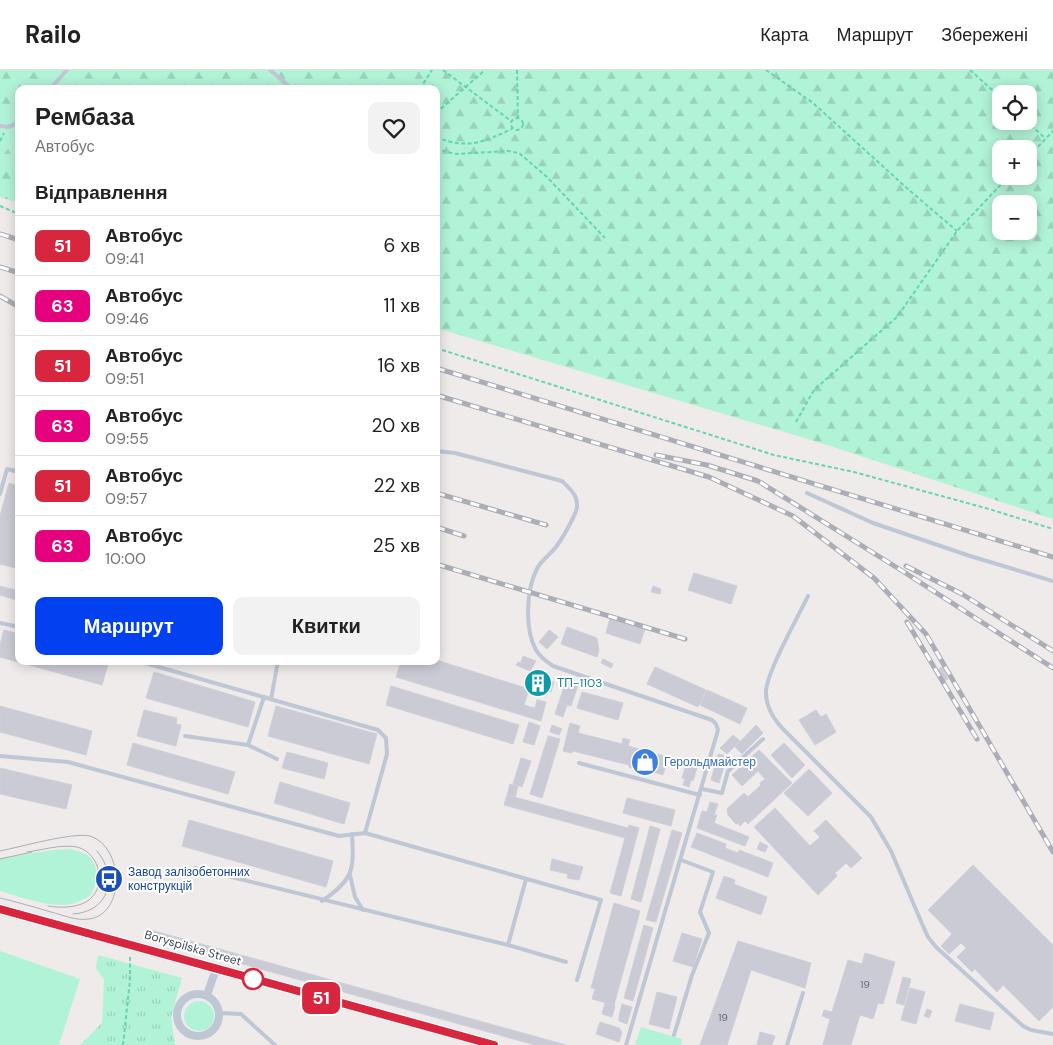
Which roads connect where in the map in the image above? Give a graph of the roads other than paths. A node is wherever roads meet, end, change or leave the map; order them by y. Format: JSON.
{"nodes":[{"id":1,"x":67,"y":70,"type":"edge"},
{"id":2,"x":270,"y":70,"type":"edge"},
{"id":3,"x":54,"y":85,"type":"edge"},
{"id":4,"x":287,"y":85,"type":"edge"},
{"id":5,"x":15,"y":124,"type":"edge"},
{"id":6,"x":0,"y":126,"type":"edge"},
{"id":7,"x":440,"y":451,"type":"edge"},
{"id":8,"x":15,"y":471,"type":"edge"},
{"id":9,"x":807,"y":493,"type":"dead end"},
{"id":10,"x":0,"y":494,"type":"edge"},
{"id":11,"x":1053,"y":581,"type":"edge"},
{"id":12,"x":808,"y":596,"type":"dead end"},
{"id":13,"x":0,"y":622,"type":"edge"},
{"id":14,"x":15,"y":626,"type":"edge"},
{"id":15,"x":152,"y":665,"type":"edge"},
{"id":16,"x":277,"y":665,"type":"edge"},
{"id":17,"x":264,"y":697,"type":"junction"},
{"id":18,"x":271,"y":699,"type":"junction"},
{"id":19,"x":185,"y":736,"type":"dead end"},
{"id":20,"x":763,"y":739,"type":"dead end"},
{"id":21,"x":248,"y":746,"type":"junction"},
{"id":22,"x":0,"y":756,"type":"edge"},
{"id":23,"x":277,"y":759,"type":"dead end"},
{"id":24,"x":579,"y":763,"type":"dead end"},
{"id":25,"x":702,"y":789,"type":"junction"},
{"id":26,"x":700,"y":795,"type":"junction"},
{"id":27,"x":365,"y":833,"type":"junction"},
{"id":28,"x":352,"y":834,"type":"junction"},
{"id":29,"x":681,"y":860,"type":"junction"},
{"id":30,"x":195,"y":868,"type":"dead end"},
{"id":31,"x":350,"y":874,"type":"junction"},
{"id":32,"x":526,"y":879,"type":"junction"},
{"id":33,"x":322,"y":900,"type":"junction"},
{"id":34,"x":0,"y":909,"type":"edge"},
{"id":35,"x":363,"y":910,"type":"junction"},
{"id":36,"x":508,"y":946,"type":"junction"},
{"id":37,"x":566,"y":962,"type":"dead end"},
{"id":38,"x":216,"y":969,"type":"junction"},
{"id":39,"x":577,"y":980,"type":"dead end"},
{"id":40,"x":804,"y":993,"type":"dead end"},
{"id":41,"x":207,"y":996,"type":"junction"},
{"id":42,"x":220,"y":1013,"type":"junction"},
{"id":43,"x":1053,"y":1034,"type":"edge"},
{"id":44,"x":674,"y":1035,"type":"dead end"},
{"id":45,"x":196,"y":1041,"type":"edge"},
{"id":46,"x":275,"y":1045,"type":"edge"},
{"id":47,"x":494,"y":1045,"type":"edge"},
{"id":48,"x":626,"y":1045,"type":"edge"},
{"id":49,"x":787,"y":1045,"type":"edge"}],
"edges":[{"from":1,"to":3,"type":"lane"},
{"from":2,"to":4,"type":"lane"},
{"from":5,"to":6,"type":"lane"},
{"from":7,"to":25,"type":"lane"},
{"from":8,"to":10,"type":"lane"},
{"from":9,"to":11,"type":"lane"},
{"from":12,"to":43,"type":"lane"},
{"from":13,"to":14,"type":"lane"},
{"from":15,"to":17,"type":"lane"},
{"from":16,"to":18,"type":"lane"},
{"from":17,"to":18,"type":"lane"},
{"from":17,"to":21,"type":"lane"},
{"from":18,"to":27,"type":"lane"},
{"from":19,"to":21,"type":"lane"},
{"from":20,"to":25,"type":"lane"},
{"from":21,"to":23,"type":"lane"},
{"from":22,"to":28,"type":"lane"},
{"from":24,"to":26,"type":"lane"},
{"from":25,"to":26,"type":"lane"},
{"from":26,"to":29,"type":"lane"},
{"from":27,"to":28,"type":"lane"},
{"from":27,"to":32,"type":"lane"},
{"from":28,"to":31,"type":"lane"},
{"from":29,"to":44,"type":"lane"},
{"from":29,"to":48,"type":"lane"},
{"from":30,"to":33,"type":"lane"},
{"from":31,"to":33,"type":"lane"},
{"from":31,"to":35,"type":"lane"},
{"from":32,"to":36,"type":"lane"},
{"from":32,"to":39,"type":"lane"},
{"from":33,"to":35,"type":"lane"},
{"from":34,"to":38,"type":"main road","name":"Boryspilska Street"},
{"from":35,"to":36,"type":"lane"},
{"from":36,"to":37,"type":"lane"},
{"from":38,"to":41,"type":"street"},
{"from":38,"to":47,"type":"main road","name":"Boryspilska Street"},
{"from":40,"to":49,"type":"lane"},
{"from":41,"to":42,"type":"street"},
{"from":41,"to":45,"type":"street"},
{"from":42,"to":45,"type":"street"},
{"from":42,"to":46,"type":"lane"}]}
